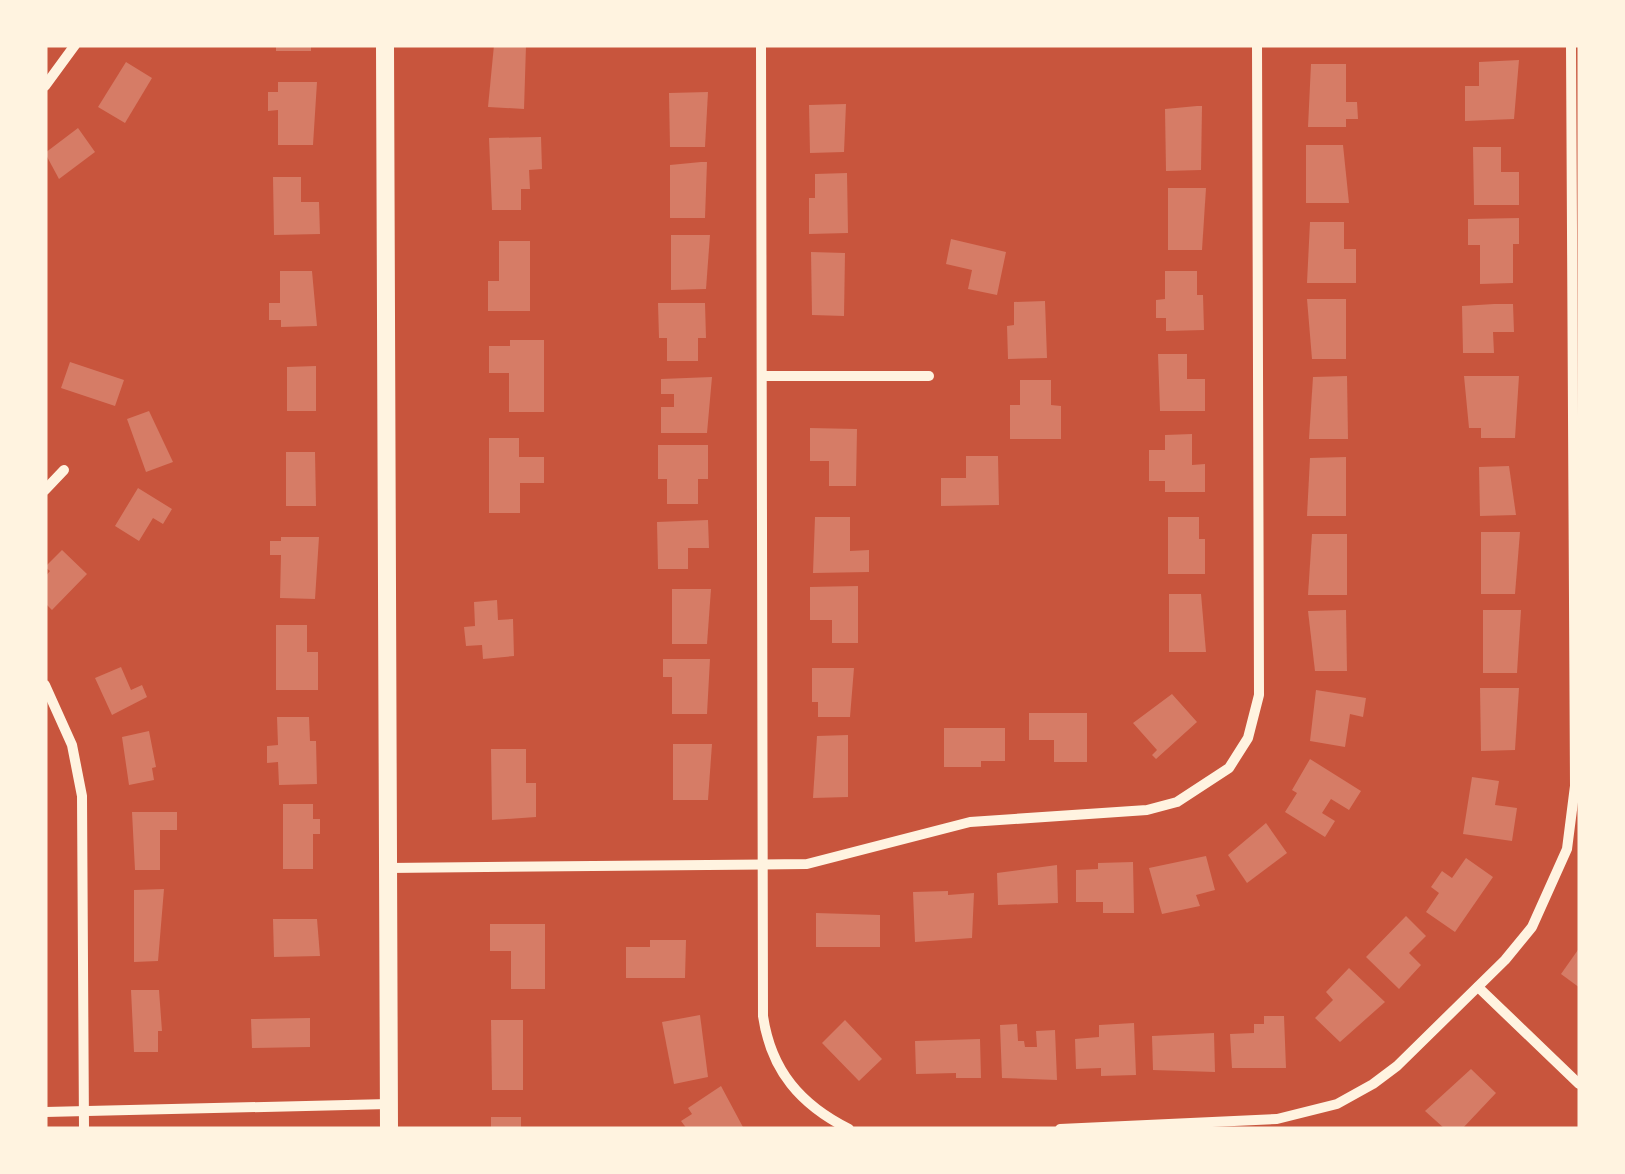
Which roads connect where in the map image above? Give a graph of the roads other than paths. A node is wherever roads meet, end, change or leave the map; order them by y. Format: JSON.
{"nodes":[{"id":1,"x":75,"y":45,"type":"edge"},
{"id":2,"x":385,"y":45,"type":"edge"},
{"id":3,"x":761,"y":45,"type":"edge"},
{"id":4,"x":1257,"y":45,"type":"edge"},
{"id":5,"x":1571,"y":45,"type":"edge"},
{"id":6,"x":49,"y":83,"type":"edge"},
{"id":7,"x":762,"y":376,"type":"junction"},
{"id":8,"x":929,"y":376,"type":"dead end"},
{"id":9,"x":64,"y":470,"type":"dead end"},
{"id":10,"x":45,"y":490,"type":"edge"},
{"id":11,"x":45,"y":685,"type":"edge"},
{"id":12,"x":764,"y":863,"type":"junction"},
{"id":13,"x":388,"y":868,"type":"junction"},
{"id":14,"x":1478,"y":987,"type":"junction"},
{"id":15,"x":1579,"y":1084,"type":"edge"},
{"id":16,"x":388,"y":1104,"type":"junction"},
{"id":17,"x":84,"y":1111,"type":"junction"},
{"id":18,"x":45,"y":1112,"type":"edge"},
{"id":19,"x":84,"y":1129,"type":"edge"},
{"id":20,"x":388,"y":1129,"type":"edge"},
{"id":21,"x":850,"y":1129,"type":"edge"},
{"id":22,"x":1060,"y":1129,"type":"edge"}],
"edges":[{"from":1,"to":6,"type":"street"},
{"from":2,"to":13,"type":"street"},
{"from":3,"to":7,"type":"street"},
{"from":4,"to":12,"type":"street"},
{"from":5,"to":14,"type":"street"},
{"from":7,"to":8,"type":"street"},
{"from":7,"to":12,"type":"street"},
{"from":9,"to":10,"type":"street"},
{"from":11,"to":17,"type":"street"},
{"from":12,"to":13,"type":"street"},
{"from":12,"to":21,"type":"street"},
{"from":13,"to":16,"type":"street"},
{"from":14,"to":15,"type":"street"},
{"from":14,"to":22,"type":"street"},
{"from":16,"to":17,"type":"street"},
{"from":16,"to":20,"type":"street"},
{"from":17,"to":18,"type":"street"},
{"from":17,"to":19,"type":"street"}]}
